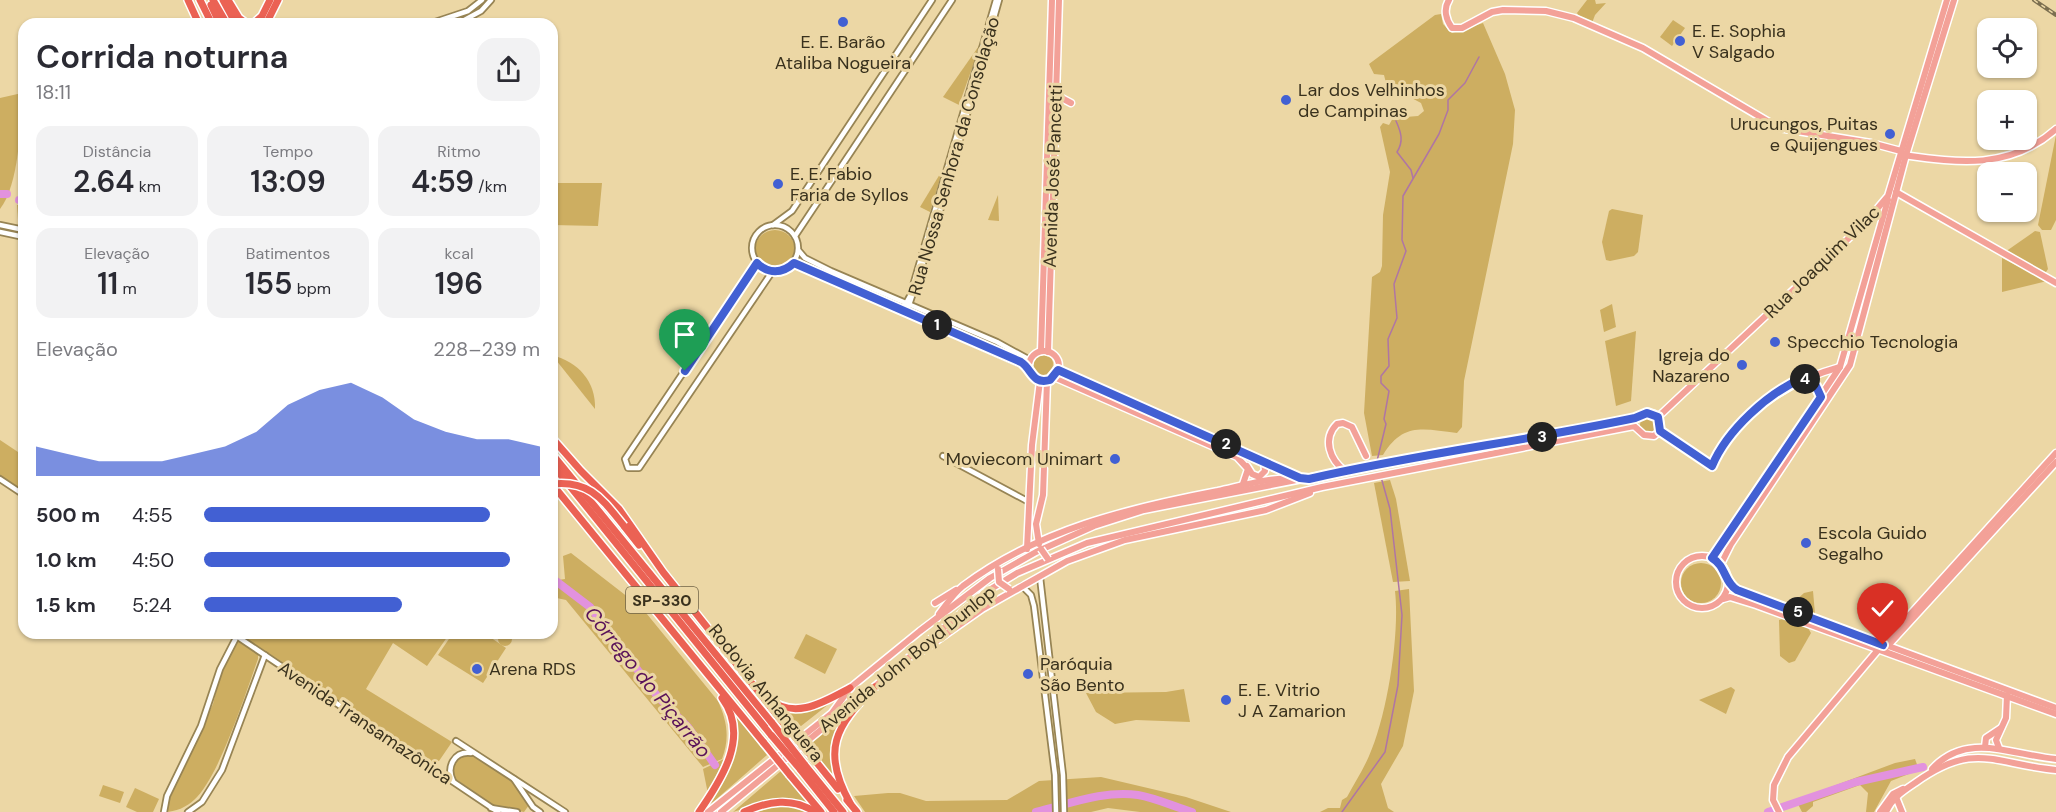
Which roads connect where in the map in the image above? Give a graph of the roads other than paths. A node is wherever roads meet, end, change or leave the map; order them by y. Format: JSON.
{"nodes":[{"id":1,"x":188,"y":0,"type":"edge"},
{"id":2,"x":200,"y":0,"type":"edge"},
{"id":3,"x":208,"y":0,"type":"edge"},
{"id":4,"x":213,"y":0,"type":"edge"},
{"id":5,"x":223,"y":0,"type":"edge"},
{"id":6,"x":228,"y":0,"type":"edge"},
{"id":7,"x":270,"y":0,"type":"edge"},
{"id":8,"x":278,"y":0,"type":"edge"},
{"id":9,"x":482,"y":0,"type":"edge"},
{"id":10,"x":491,"y":0,"type":"edge"},
{"id":11,"x":932,"y":0,"type":"edge"},
{"id":12,"x":952,"y":0,"type":"edge"},
{"id":13,"x":998,"y":0,"type":"edge"},
{"id":14,"x":1052,"y":0,"type":"edge"},
{"id":15,"x":1947,"y":0,"type":"edge"},
{"id":16,"x":1954,"y":0,"type":"edge"},
{"id":17,"x":1060,"y":2,"type":"edge"},
{"id":18,"x":1447,"y":3,"type":"edge"},
{"id":19,"x":196,"y":18,"type":"edge"},
{"id":20,"x":209,"y":18,"type":"edge"},
{"id":21,"x":217,"y":18,"type":"edge"},
{"id":22,"x":224,"y":18,"type":"edge"},
{"id":23,"x":233,"y":18,"type":"edge"},
{"id":24,"x":239,"y":18,"type":"edge"},
{"id":25,"x":260,"y":18,"type":"edge"},
{"id":26,"x":269,"y":18,"type":"edge"},
{"id":27,"x":447,"y":18,"type":"edge"},
{"id":28,"x":468,"y":18,"type":"edge"},
{"id":29,"x":1056,"y":95,"type":"junction"},
{"id":30,"x":1071,"y":103,"type":"dead end"},
{"id":31,"x":2056,"y":129,"type":"edge"},
{"id":32,"x":1909,"y":136,"type":"junction"},
{"id":33,"x":1904,"y":153,"type":"junction"},
{"id":34,"x":1894,"y":182,"type":"junction"},
{"id":35,"x":1897,"y":193,"type":"junction"},
{"id":36,"x":1888,"y":196,"type":"junction"},
{"id":37,"x":1866,"y":222,"type":"junction"},
{"id":38,"x":0,"y":225,"type":"edge"},
{"id":39,"x":773,"y":225,"type":"junction"},
{"id":40,"x":1884,"y":226,"type":"junction"},
{"id":41,"x":18,"y":229,"type":"edge"},
{"id":42,"x":0,"y":232,"type":"edge"},
{"id":43,"x":18,"y":236,"type":"edge"},
{"id":44,"x":795,"y":236,"type":"junction"},
{"id":45,"x":799,"y":250,"type":"junction"},
{"id":46,"x":757,"y":263,"type":"junction"},
{"id":47,"x":794,"y":263,"type":"junction"},
{"id":48,"x":772,"y":272,"type":"junction"},
{"id":49,"x":2056,"y":283,"type":"edge"},
{"id":50,"x":909,"y":303,"type":"junction"},
{"id":51,"x":905,"y":310,"type":"junction"},
{"id":52,"x":1044,"y":352,"type":"junction"},
{"id":53,"x":1029,"y":363,"type":"junction"},
{"id":54,"x":1850,"y":365,"type":"junction"},
{"id":55,"x":1840,"y":367,"type":"junction"},
{"id":56,"x":1058,"y":370,"type":"junction"},
{"id":57,"x":1054,"y":377,"type":"junction"},
{"id":58,"x":1803,"y":378,"type":"junction"},
{"id":59,"x":1043,"y":381,"type":"junction"},
{"id":60,"x":1821,"y":397,"type":"junction"},
{"id":61,"x":1658,"y":417,"type":"junction"},
{"id":62,"x":1660,"y":431,"type":"junction"},
{"id":63,"x":558,"y":445,"type":"edge"},
{"id":64,"x":2056,"y":453,"type":"edge"},
{"id":65,"x":943,"y":456,"type":"dead end"},
{"id":66,"x":1366,"y":456,"type":"dead end"},
{"id":67,"x":1264,"y":460,"type":"junction"},
{"id":68,"x":558,"y":461,"type":"edge"},
{"id":69,"x":2056,"y":462,"type":"edge"},
{"id":70,"x":1246,"y":465,"type":"junction"},
{"id":71,"x":558,"y":471,"type":"edge"},
{"id":72,"x":1345,"y":471,"type":"junction"},
{"id":73,"x":0,"y":478,"type":"edge"},
{"id":74,"x":1300,"y":478,"type":"junction"},
{"id":75,"x":1309,"y":479,"type":"junction"},
{"id":76,"x":558,"y":484,"type":"edge"},
{"id":77,"x":1243,"y":484,"type":"junction"},
{"id":78,"x":1322,"y":488,"type":"junction"},
{"id":79,"x":18,"y":491,"type":"edge"},
{"id":80,"x":558,"y":491,"type":"edge"},
{"id":81,"x":1029,"y":502,"type":"junction"},
{"id":82,"x":1040,"y":545,"type":"junction"},
{"id":83,"x":1027,"y":549,"type":"junction"},
{"id":84,"x":1712,"y":558,"type":"junction"},
{"id":85,"x":1003,"y":562,"type":"junction"},
{"id":86,"x":1720,"y":564,"type":"junction"},
{"id":87,"x":663,"y":572,"type":"junction"},
{"id":88,"x":1042,"y":576,"type":"junction"},
{"id":89,"x":1728,"y":583,"type":"junction"},
{"id":90,"x":1022,"y":586,"type":"junction"},
{"id":91,"x":962,"y":587,"type":"junction"},
{"id":92,"x":1723,"y":599,"type":"junction"},
{"id":93,"x":935,"y":603,"type":"dead end"},
{"id":94,"x":920,"y":631,"type":"junction"},
{"id":95,"x":233,"y":639,"type":"edge"},
{"id":96,"x":241,"y":639,"type":"edge"},
{"id":97,"x":1883,"y":648,"type":"junction"},
{"id":98,"x":264,"y":655,"type":"junction"},
{"id":99,"x":913,"y":656,"type":"junction"},
{"id":100,"x":696,"y":662,"type":"junction"},
{"id":101,"x":754,"y":684,"type":"junction"},
{"id":102,"x":875,"y":687,"type":"junction"},
{"id":103,"x":850,"y":688,"type":"junction"},
{"id":104,"x":2007,"y":693,"type":"junction"},
{"id":105,"x":2056,"y":708,"type":"edge"},
{"id":106,"x":2056,"y":714,"type":"edge"},
{"id":107,"x":2002,"y":727,"type":"junction"},
{"id":108,"x":456,"y":741,"type":"dead end"},
{"id":109,"x":1985,"y":746,"type":"junction"},
{"id":110,"x":1999,"y":748,"type":"junction"},
{"id":111,"x":479,"y":756,"type":"junction"},
{"id":112,"x":1990,"y":757,"type":"junction"},
{"id":113,"x":2056,"y":759,"type":"edge"},
{"id":114,"x":802,"y":766,"type":"junction"},
{"id":115,"x":2056,"y":770,"type":"edge"},
{"id":116,"x":1927,"y":774,"type":"junction"},
{"id":117,"x":514,"y":779,"type":"junction"},
{"id":118,"x":456,"y":784,"type":"junction"},
{"id":119,"x":1907,"y":789,"type":"junction"},
{"id":120,"x":1896,"y":796,"type":"junction"},
{"id":121,"x":850,"y":802,"type":"junction"},
{"id":122,"x":492,"y":808,"type":"junction"},
{"id":123,"x":723,"y":811,"type":"edge"},
{"id":124,"x":840,"y":811,"type":"edge"},
{"id":125,"x":164,"y":812,"type":"edge"},
{"id":126,"x":188,"y":812,"type":"edge"},
{"id":127,"x":498,"y":812,"type":"edge"},
{"id":128,"x":517,"y":812,"type":"edge"},
{"id":129,"x":540,"y":812,"type":"edge"},
{"id":130,"x":565,"y":812,"type":"edge"},
{"id":131,"x":699,"y":812,"type":"edge"},
{"id":132,"x":708,"y":812,"type":"edge"},
{"id":133,"x":744,"y":812,"type":"edge"},
{"id":134,"x":815,"y":812,"type":"edge"},
{"id":135,"x":821,"y":812,"type":"edge"},
{"id":136,"x":857,"y":812,"type":"edge"},
{"id":137,"x":1056,"y":812,"type":"edge"},
{"id":138,"x":1064,"y":812,"type":"edge"},
{"id":139,"x":1781,"y":812,"type":"edge"},
{"id":140,"x":1880,"y":812,"type":"edge"},
{"id":141,"x":1886,"y":812,"type":"edge"},
{"id":142,"x":1902,"y":812,"type":"edge"}],
"edges":[{"from":1,"to":19,"type":"highway"},
{"from":2,"to":20,"type":"highway"},
{"from":3,"to":21,"type":"highway"},
{"from":4,"to":22,"type":"highway"},
{"from":5,"to":23,"type":"highway"},
{"from":6,"to":24,"type":"highway"},
{"from":7,"to":25,"type":"highway"},
{"from":8,"to":26,"type":"highway"},
{"from":9,"to":27,"type":"street"},
{"from":10,"to":28,"type":"street"},
{"from":11,"to":39,"type":"street"},
{"from":12,"to":44,"type":"street"},
{"from":13,"to":50,"type":"street","name":"Rua Nossa Senhora da Consolação"},
{"from":14,"to":52,"type":"main road","name":"Avenida José Pancetti"},
{"from":15,"to":32,"type":"main road","name":"Rua Joaquim Vilac"},
{"from":16,"to":32,"type":"main road","name":"Rua Joaquim Vilac"},
{"from":17,"to":29,"type":"main road","name":"Avenida José Pancetti"},
{"from":18,"to":33,"type":"main road"},
{"from":29,"to":30,"type":"main road"},
{"from":29,"to":52,"type":"main road","name":"Avenida José Pancetti"},
{"from":31,"to":33,"type":"main road"},
{"from":32,"to":33,"type":"main road","name":"Rua Joaquim Vilac"},
{"from":33,"to":34,"type":"main road","name":"Rua Joaquim Vilac"},
{"from":33,"to":35,"type":"main road","name":"Rua Joaquim Vilac"},
{"from":34,"to":35,"type":"main road"},
{"from":34,"to":36,"type":"main road","name":"Rua Joaquim Vilac"},
{"from":35,"to":40,"type":"main road","name":"Rua Joaquim Vilac"},
{"from":35,"to":49,"type":"main road"},
{"from":36,"to":37,"type":"main road","name":"Rua Joaquim Vilac"},
{"from":36,"to":40,"type":"main road"},
{"from":37,"to":40,"type":"main road"},
{"from":37,"to":61,"type":"main road","name":"Rua Joaquim Vilac"},
{"from":38,"to":41,"type":"street"},
{"from":39,"to":44,"type":"street"},
{"from":39,"to":46,"type":"street"},
{"from":40,"to":54,"type":"main road"},
{"from":40,"to":55,"type":"main road"},
{"from":42,"to":43,"type":"street"},
{"from":44,"to":45,"type":"street"},
{"from":45,"to":47,"type":"street"},
{"from":45,"to":50,"type":"street"},
{"from":46,"to":48,"type":"street"},
{"from":46,"to":48,"type":"street"},
{"from":47,"to":48,"type":"street"},
{"from":47,"to":51,"type":"street"},
{"from":50,"to":51,"type":"street","name":"Rua Nossa Senhora da Consolação"},
{"from":50,"to":53,"type":"street"},
{"from":51,"to":53,"type":"street"},
{"from":52,"to":53,"type":"main road"},
{"from":52,"to":56,"type":"main road"},
{"from":53,"to":59,"type":"main road"},
{"from":54,"to":55,"type":"main road"},
{"from":54,"to":86,"type":"main road"},
{"from":55,"to":58,"type":"main road"},
{"from":55,"to":60,"type":"main road"},
{"from":56,"to":57,"type":"main road"},
{"from":56,"to":67,"type":"main road"},
{"from":57,"to":59,"type":"main road"},
{"from":57,"to":70,"type":"main road"},
{"from":58,"to":60,"type":"main road"},
{"from":58,"to":62,"type":"main road"},
{"from":59,"to":81,"type":"main road"},
{"from":59,"to":82,"type":"main road"},
{"from":60,"to":84,"type":"main road"},
{"from":61,"to":62,"type":"main road"},
{"from":61,"to":72,"type":"main road","name":"Avenida John Boyd Dunlop"},
{"from":62,"to":78,"type":"main road","name":"Avenida John Boyd Dunlop"},
{"from":63,"to":87,"type":"highway"},
{"from":64,"to":97,"type":"main road"},
{"from":65,"to":81,"type":"street"},
{"from":66,"to":72,"type":"main road"},
{"from":67,"to":70,"type":"main road"},
{"from":67,"to":74,"type":"main road"},
{"from":68,"to":114,"type":"highway","name":"Rodovia Anhanguera","number":"SP-330","bridge":true},
{"from":69,"to":97,"type":"main road"},
{"from":70,"to":77,"type":"main road"},
{"from":71,"to":114,"type":"highway","name":"Rodovia Anhanguera","number":"SP-330","bridge":true},
{"from":72,"to":75,"type":"main road","name":"Avenida John Boyd Dunlop"},
{"from":73,"to":79,"type":"street"},
{"from":74,"to":75,"type":"main road"},
{"from":74,"to":77,"type":"main road"},
{"from":75,"to":94,"type":"main road","name":"Avenida John Boyd Dunlop"},
{"from":76,"to":87,"type":"highway","bridge":true},
{"from":77,"to":82,"type":"main road"},
{"from":78,"to":88,"type":"main road","name":"Avenida John Boyd Dunlop"},
{"from":78,"to":99,"type":"main road","name":"Avenida John Boyd Dunlop"},
{"from":80,"to":100,"type":"highway"},
{"from":81,"to":83,"type":"main road"},
{"from":82,"to":83,"type":"main road"},
{"from":82,"to":88,"type":"main road","bridge":true},
{"from":83,"to":85,"type":"main road"},
{"from":84,"to":86,"type":"main road"},
{"from":84,"to":92,"type":"main road"},
{"from":85,"to":90,"type":"main road","bridge":true},
{"from":85,"to":91,"type":"main road"},
{"from":86,"to":89,"type":"main road"},
{"from":87,"to":101,"type":"highway"},
{"from":88,"to":90,"type":"main road","name":"Avenida John Boyd Dunlop"},
{"from":88,"to":138,"type":"street"},
{"from":89,"to":92,"type":"main road"},
{"from":89,"to":97,"type":"main road"},
{"from":90,"to":99,"type":"main road"},
{"from":90,"to":137,"type":"street"},
{"from":91,"to":93,"type":"main road"},
{"from":91,"to":94,"type":"main road"},
{"from":92,"to":97,"type":"main road"},
{"from":94,"to":103,"type":"main road","name":"Avenida John Boyd Dunlop"},
{"from":95,"to":125,"type":"street"},
{"from":96,"to":98,"type":"street","name":"Avenida Transamazônica"},
{"from":97,"to":104,"type":"main road"},
{"from":97,"to":139,"type":"main road"},
{"from":98,"to":118,"type":"street","name":"Avenida Transamazônica"},
{"from":98,"to":126,"type":"street"},
{"from":99,"to":102,"type":"main road","name":"Avenida John Boyd Dunlop"},
{"from":100,"to":131,"type":"highway"},
{"from":100,"to":135,"type":"highway","bridge":true},
{"from":101,"to":103,"type":"highway"},
{"from":101,"to":121,"type":"highway","bridge":true},
{"from":102,"to":121,"type":"highway"},
{"from":102,"to":123,"type":"main road","name":"Avenida John Boyd Dunlop"},
{"from":103,"to":132,"type":"main road","name":"Avenida John Boyd Dunlop"},
{"from":104,"to":105,"type":"main road"},
{"from":104,"to":106,"type":"main road"},
{"from":104,"to":107,"type":"main road"},
{"from":107,"to":109,"type":"main road"},
{"from":107,"to":110,"type":"main road"},
{"from":108,"to":111,"type":"street"},
{"from":109,"to":110,"type":"main road"},
{"from":109,"to":112,"type":"main road"},
{"from":109,"to":116,"type":"main road"},
{"from":110,"to":113,"type":"main road"},
{"from":111,"to":117,"type":"street"},
{"from":111,"to":118,"type":"street"},
{"from":112,"to":115,"type":"main road"},
{"from":112,"to":116,"type":"main road"},
{"from":114,"to":124,"type":"highway","name":"Rodovia Anhanguera","number":"SP-330"},
{"from":116,"to":119,"type":"main road"},
{"from":117,"to":129,"type":"street"},
{"from":117,"to":130,"type":"street"},
{"from":118,"to":122,"type":"street","name":"Avenida Transamazônica"},
{"from":119,"to":120,"type":"main road"},
{"from":119,"to":140,"type":"main road"},
{"from":120,"to":141,"type":"main road"},
{"from":120,"to":142,"type":"main road"},
{"from":121,"to":136,"type":"highway"},
{"from":122,"to":127,"type":"street","name":"Avenida Transamazônica"},
{"from":122,"to":128,"type":"street"},
{"from":133,"to":134,"type":"highway"}]}
